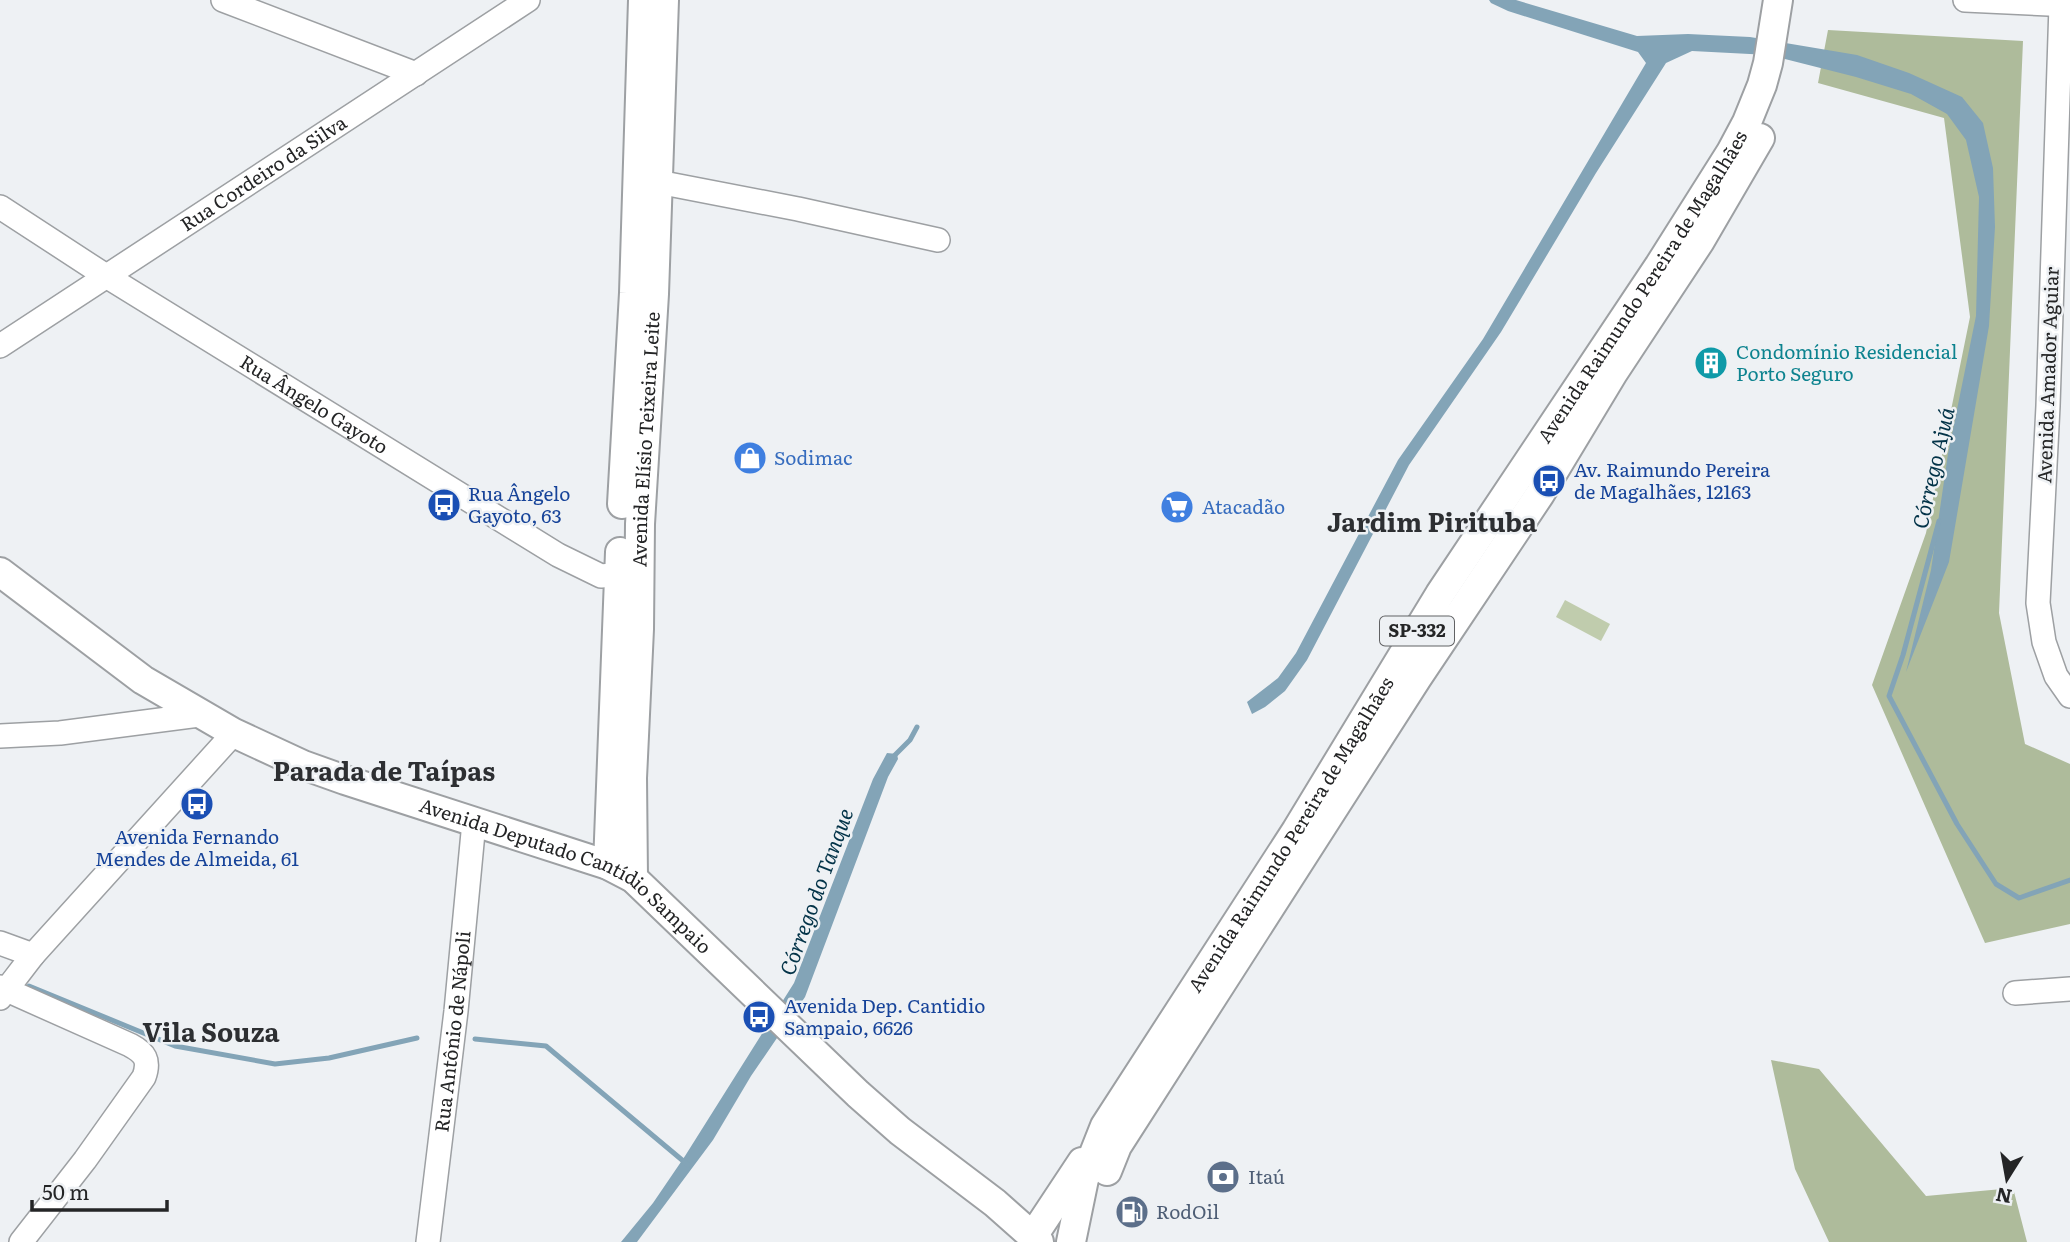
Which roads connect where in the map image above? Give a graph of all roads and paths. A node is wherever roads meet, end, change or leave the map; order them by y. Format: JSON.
{"nodes":[{"id":1,"x":223,"y":0,"type":"edge"},
{"id":2,"x":528,"y":0,"type":"edge"},
{"id":3,"x":643,"y":0,"type":"edge"},
{"id":4,"x":664,"y":0,"type":"edge"},
{"id":5,"x":1797,"y":0,"type":"edge"},
{"id":6,"x":1965,"y":0,"type":"edge"},
{"id":7,"x":2066,"y":5,"type":"edge"},
{"id":8,"x":1782,"y":18,"type":"edge"},
{"id":9,"x":1776,"y":66,"type":"junction"},
{"id":10,"x":416,"y":74,"type":"junction"},
{"id":11,"x":658,"y":181,"type":"junction"},
{"id":12,"x":0,"y":207,"type":"edge"},
{"id":13,"x":938,"y":240,"type":"dead end"},
{"id":14,"x":106,"y":276,"type":"junction"},
{"id":15,"x":644,"y":293,"type":"junction"},
{"id":16,"x":0,"y":346,"type":"edge"},
{"id":17,"x":0,"y":572,"type":"edge"},
{"id":18,"x":629,"y":574,"type":"junction"},
{"id":19,"x":2070,"y":696,"type":"edge"},
{"id":20,"x":199,"y":715,"type":"junction"},
{"id":21,"x":234,"y":733,"type":"junction"},
{"id":22,"x":0,"y":736,"type":"edge"},
{"id":23,"x":474,"y":821,"type":"junction"},
{"id":24,"x":608,"y":865,"type":"junction"},
{"id":25,"x":633,"y":878,"type":"junction"},
{"id":26,"x":0,"y":943,"type":"edge"},
{"id":27,"x":33,"y":955,"type":"junction"},
{"id":28,"x":2070,"y":989,"type":"edge"},
{"id":29,"x":2,"y":991,"type":"edge"},
{"id":30,"x":2015,"y":993,"type":"dead end"},
{"id":31,"x":1105,"y":1126,"type":"junction"},
{"id":32,"x":1036,"y":1239,"type":"edge"},
{"id":33,"x":21,"y":1242,"type":"edge"},
{"id":34,"x":428,"y":1242,"type":"edge"},
{"id":35,"x":1071,"y":1242,"type":"edge"},
{"id":36,"x":1090,"y":1242,"type":"edge"}],
"edges":[{"from":1,"to":10,"type":"street"},
{"from":2,"to":10,"type":"street","name":"Rua Cordeiro da Silva"},
{"from":3,"to":15,"type":"main road","name":"Avenida Elísio Teixeira Leite"},
{"from":4,"to":11,"type":"main road","name":"Avenida Elísio Teixeira Leite"},
{"from":5,"to":8,"type":"main road","name":"Avenida Raimundo Pereira de Magalhães","number":"SP-332"},
{"from":6,"to":7,"type":"street"},
{"from":7,"to":19,"type":"street","name":"Avenida Amador Aguiar"},
{"from":8,"to":9,"type":"main road","name":"Avenida Raimundo Pereira de Magalhães","number":"SP-332"},
{"from":9,"to":31,"type":"main road","name":"Avenida Raimundo Pereira de Magalhães","number":"SP-332"},
{"from":9,"to":36,"type":"main road","name":"Avenida Raimundo Pereira de Magalhães","number":"SP-332"},
{"from":10,"to":14,"type":"street","name":"Rua Cordeiro da Silva"},
{"from":11,"to":13,"type":"street"},
{"from":11,"to":15,"type":"main road","name":"Avenida Elísio Teixeira Leite"},
{"from":12,"to":14,"type":"street","name":"Rua Ângelo Gayoto"},
{"from":14,"to":16,"type":"street","name":"Rua Cordeiro da Silva"},
{"from":14,"to":18,"type":"street","name":"Rua Ângelo Gayoto"},
{"from":15,"to":18,"type":"main road","name":"Avenida Elísio Teixeira Leite"},
{"from":17,"to":20,"type":"main road","name":"Avenida Deputado Cantídio Sampaio"},
{"from":18,"to":24,"type":"main road","name":"Avenida Elísio Teixeira Leite"},
{"from":18,"to":25,"type":"main road","name":"Avenida Elísio Teixeira Leite"},
{"from":20,"to":21,"type":"main road","name":"Avenida Deputado Cantídio Sampaio"},
{"from":20,"to":22,"type":"street"},
{"from":21,"to":23,"type":"main road","name":"Avenida Deputado Cantídio Sampaio"},
{"from":21,"to":27,"type":"street"},
{"from":23,"to":24,"type":"main road","name":"Avenida Deputado Cantídio Sampaio"},
{"from":23,"to":34,"type":"street","name":"Rua Antônio de Nápoli"},
{"from":24,"to":25,"type":"main road","name":"Avenida Deputado Cantídio Sampaio"},
{"from":25,"to":32,"type":"main road","name":"Avenida Deputado Cantídio Sampaio"},
{"from":26,"to":27,"type":"street"},
{"from":27,"to":29,"type":"street"},
{"from":28,"to":30,"type":"street"},
{"from":29,"to":33,"type":"street"},
{"from":31,"to":32,"type":"main road"},
{"from":31,"to":35,"type":"main road","name":"Avenida Raimundo Pereira de Magalhães","number":"SP-332"}]}
